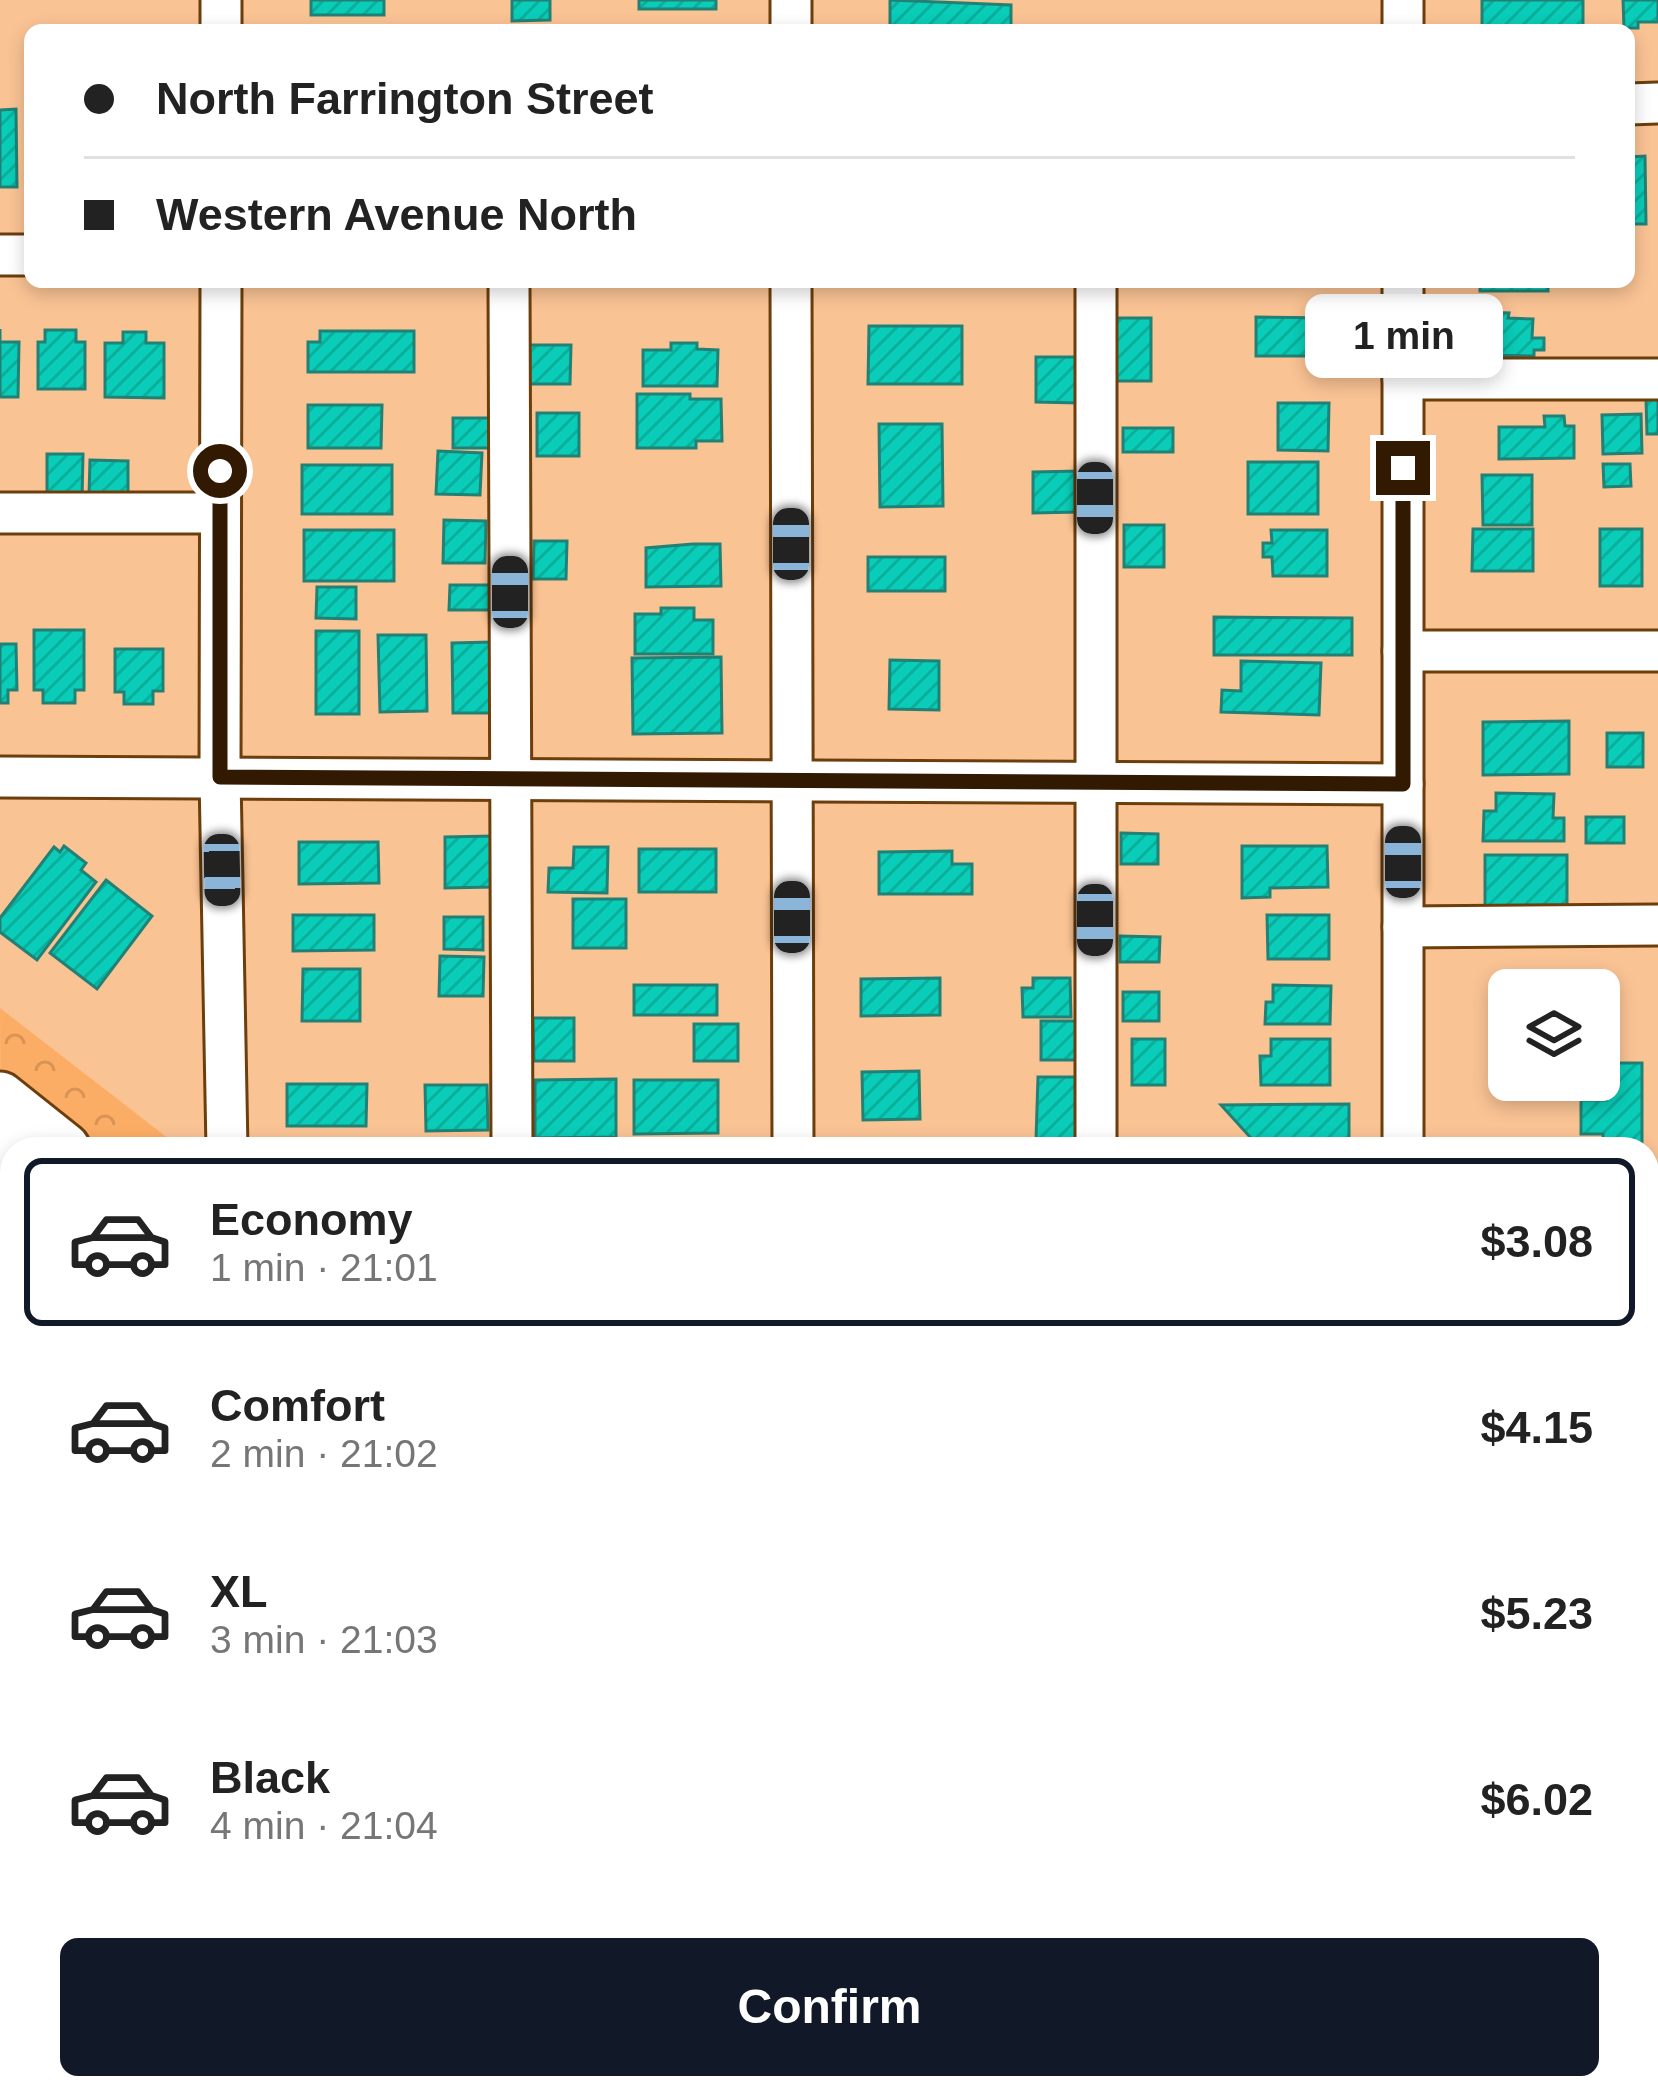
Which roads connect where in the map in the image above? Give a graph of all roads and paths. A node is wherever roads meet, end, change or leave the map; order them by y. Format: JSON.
{"nodes":[{"id":1,"x":221,"y":288,"type":"edge"},
{"id":2,"x":508,"y":288,"type":"edge"},
{"id":3,"x":791,"y":288,"type":"edge"},
{"id":4,"x":1096,"y":288,"type":"edge"},
{"id":5,"x":1403,"y":288,"type":"edge"},
{"id":6,"x":1403,"y":379,"type":"junction"},
{"id":7,"x":1658,"y":379,"type":"edge"},
{"id":8,"x":0,"y":513,"type":"edge"},
{"id":9,"x":220,"y":513,"type":"junction"},
{"id":10,"x":1403,"y":651,"type":"junction"},
{"id":11,"x":1658,"y":651,"type":"edge"},
{"id":12,"x":0,"y":777,"type":"edge"},
{"id":13,"x":220,"y":777,"type":"junction"},
{"id":14,"x":511,"y":778,"type":"junction"},
{"id":15,"x":791,"y":779,"type":"junction"},
{"id":16,"x":1095,"y":782,"type":"junction"},
{"id":17,"x":1403,"y":784,"type":"junction"},
{"id":18,"x":1658,"y":926,"type":"edge"},
{"id":19,"x":1403,"y":927,"type":"junction"},
{"id":20,"x":8,"y":1123,"type":"edge"},
{"id":21,"x":38,"y":1137,"type":"edge"},
{"id":22,"x":227,"y":1137,"type":"edge"},
{"id":23,"x":512,"y":1137,"type":"edge"},
{"id":24,"x":793,"y":1137,"type":"edge"},
{"id":25,"x":1096,"y":1137,"type":"edge"},
{"id":26,"x":1403,"y":1137,"type":"edge"}],
"edges":[{"from":1,"to":9,"type":"street"},
{"from":2,"to":14,"type":"street"},
{"from":3,"to":15,"type":"street"},
{"from":4,"to":16,"type":"street"},
{"from":5,"to":6,"type":"street"},
{"from":6,"to":7,"type":"street"},
{"from":6,"to":10,"type":"street"},
{"from":8,"to":9,"type":"street"},
{"from":9,"to":13,"type":"street"},
{"from":10,"to":11,"type":"street"},
{"from":10,"to":17,"type":"street"},
{"from":12,"to":13,"type":"street"},
{"from":13,"to":14,"type":"street"},
{"from":13,"to":22,"type":"street"},
{"from":14,"to":15,"type":"street"},
{"from":14,"to":23,"type":"street"},
{"from":15,"to":16,"type":"street"},
{"from":15,"to":24,"type":"street"},
{"from":16,"to":17,"type":"street"},
{"from":16,"to":25,"type":"street"},
{"from":17,"to":19,"type":"street"},
{"from":18,"to":19,"type":"street"},
{"from":19,"to":26,"type":"street"},
{"from":20,"to":21,"type":"main road"}]}
